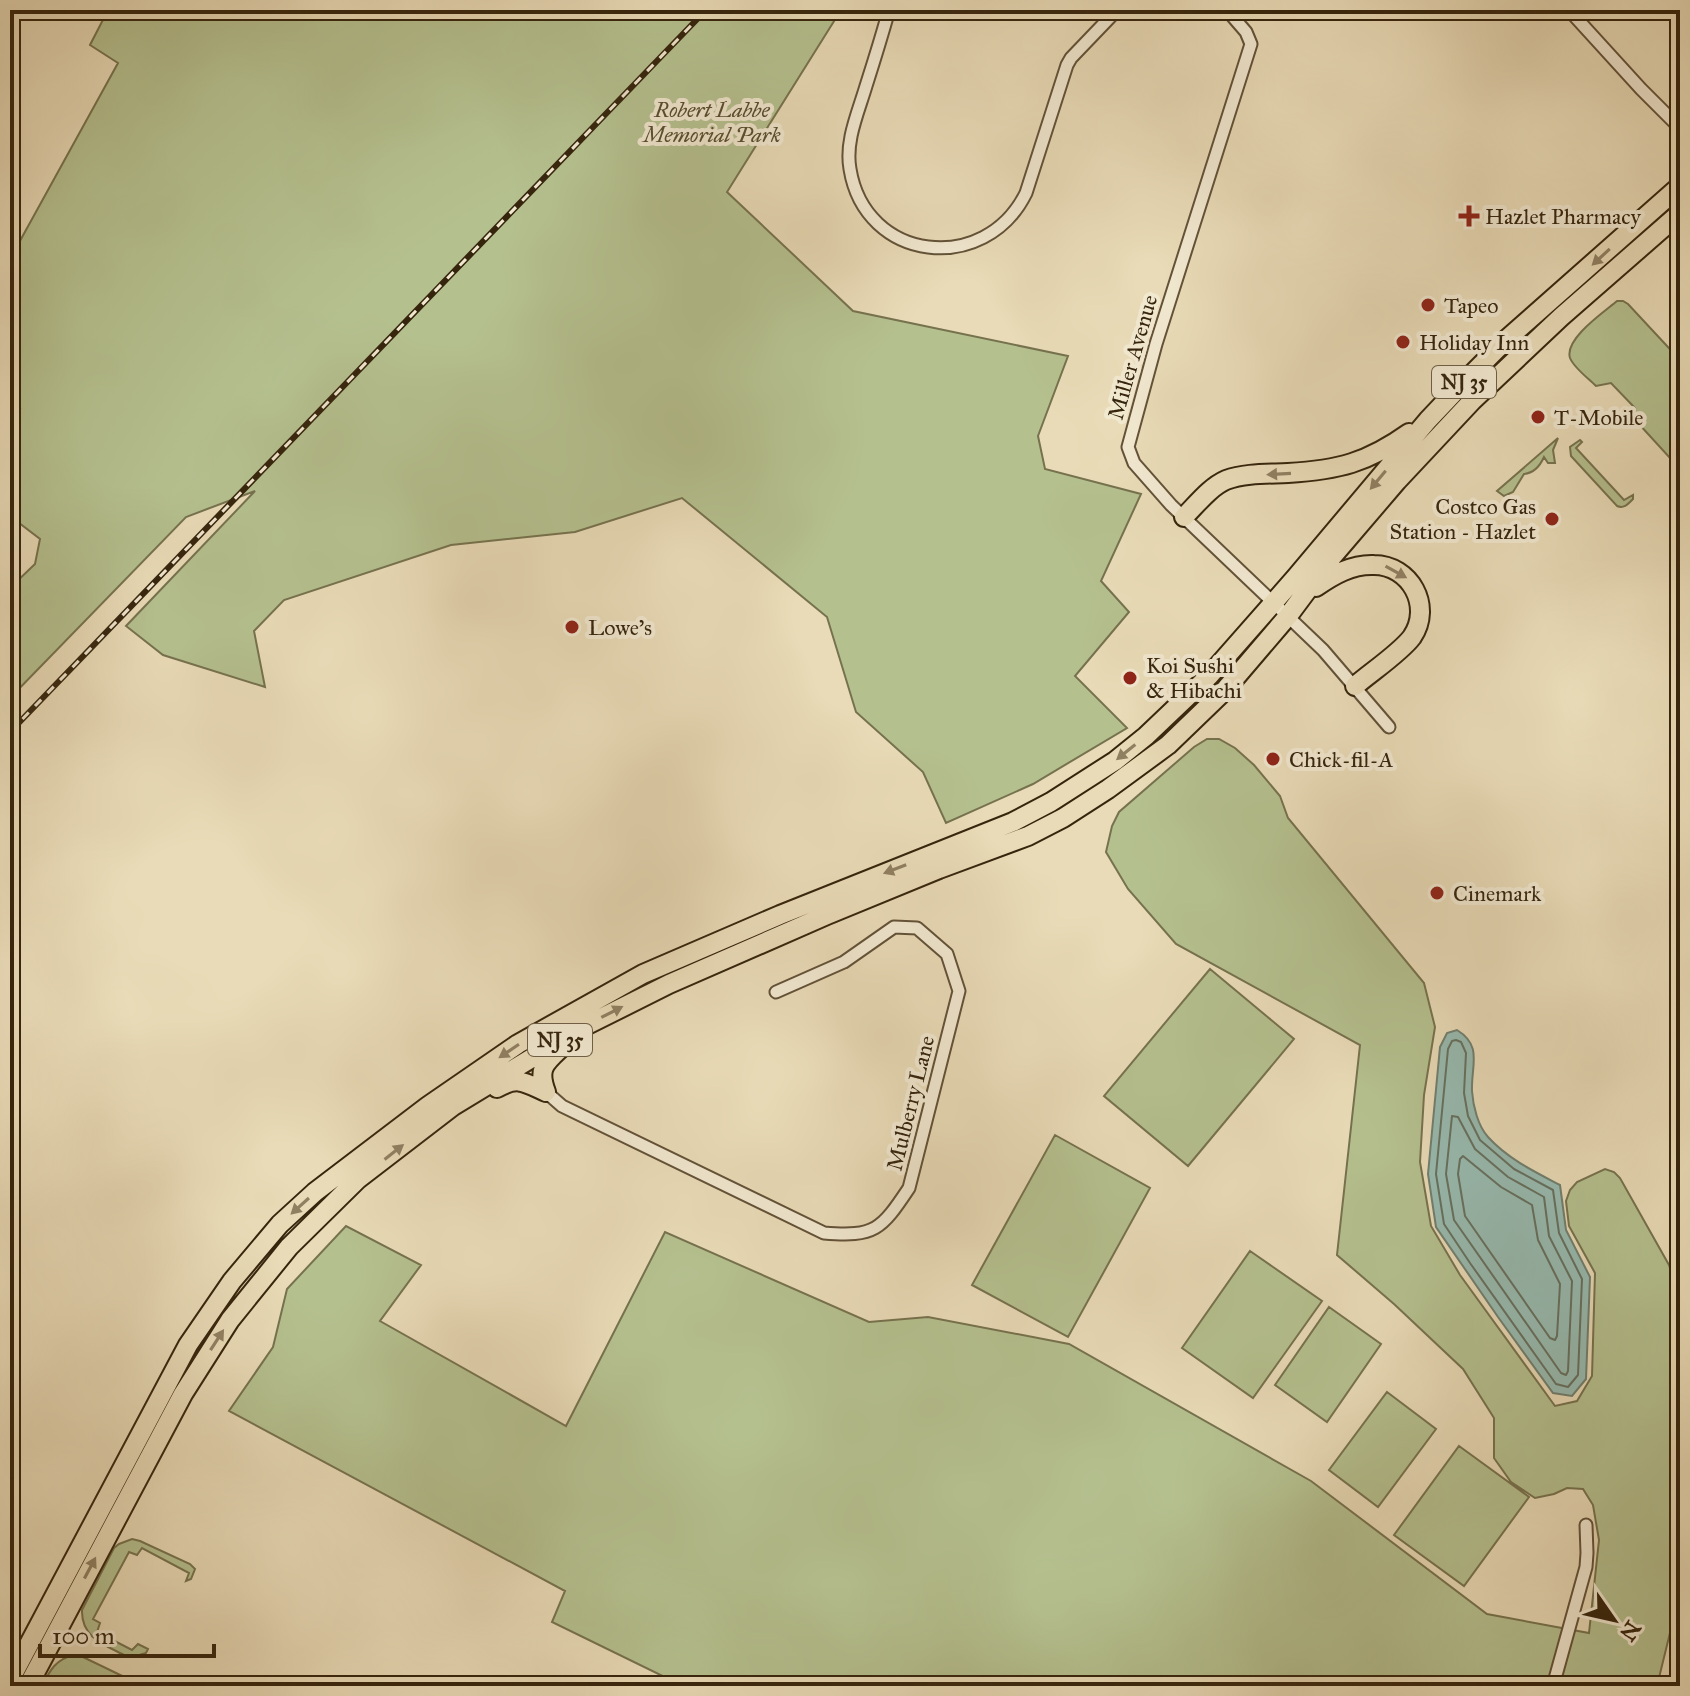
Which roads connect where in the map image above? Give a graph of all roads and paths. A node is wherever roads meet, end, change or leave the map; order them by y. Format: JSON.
{"nodes":[{"id":1,"x":889,"y":10,"type":"edge"},
{"id":2,"x":1117,"y":10,"type":"edge"},
{"id":3,"x":1227,"y":10,"type":"edge"},
{"id":4,"x":1569,"y":10,"type":"edge"},
{"id":5,"x":1680,"y":128,"type":"edge"},
{"id":6,"x":1680,"y":186,"type":"edge"},
{"id":7,"x":1680,"y":213,"type":"edge"},
{"id":8,"x":1428,"y":420,"type":"junction"},
{"id":9,"x":1184,"y":517,"type":"junction"},
{"id":10,"x":1301,"y":598,"type":"junction"},
{"id":11,"x":1273,"y":602,"type":"junction"},
{"id":12,"x":1288,"y":616,"type":"junction"},
{"id":13,"x":1355,"y":686,"type":"junction"},
{"id":14,"x":1389,"y":727,"type":"dead end"},
{"id":15,"x":776,"y":992,"type":"dead end"},
{"id":16,"x":583,"y":1027,"type":"junction"},
{"id":17,"x":546,"y":1092,"type":"junction"},
{"id":18,"x":453,"y":1106,"type":"junction"},
{"id":19,"x":1586,"y":1525,"type":"dead end"},
{"id":20,"x":10,"y":1680,"type":"edge"},
{"id":21,"x":28,"y":1686,"type":"edge"},
{"id":22,"x":1553,"y":1686,"type":"edge"}],
"edges":[{"from":1,"to":2,"type":"street"},
{"from":3,"to":9,"type":"street","name":"Miller Avenue"},
{"from":4,"to":5,"type":"street"},
{"from":6,"to":8,"type":"highway","number":"NJ 35","one_way":true},
{"from":7,"to":10,"type":"highway","number":"NJ 35"},
{"from":8,"to":9,"type":"highway","one_way":true},
{"from":8,"to":11,"type":"highway","number":"NJ 35","one_way":true},
{"from":9,"to":11,"type":"street","name":"Miller Avenue"},
{"from":10,"to":12,"type":"highway","number":"NJ 35"},
{"from":10,"to":13,"type":"highway","one_way":true},
{"from":11,"to":12,"type":"street","name":"Miller Avenue"},
{"from":11,"to":20,"type":"highway","number":"NJ 35","one_way":true},
{"from":12,"to":13,"type":"street","name":"Miller Avenue"},
{"from":16,"to":12,"type":"highway","number":"NJ 35","one_way":true},
{"from":13,"to":14,"type":"street","name":"Miller Avenue"},
{"from":15,"to":17,"type":"street","name":"Mulberry Lane"},
{"from":16,"to":17,"type":"highway"},
{"from":16,"to":18,"type":"highway","number":"NJ 35"},
{"from":17,"to":18,"type":"highway"},
{"from":21,"to":18,"type":"highway","number":"NJ 35","one_way":true},
{"from":19,"to":22,"type":"street"}]}
